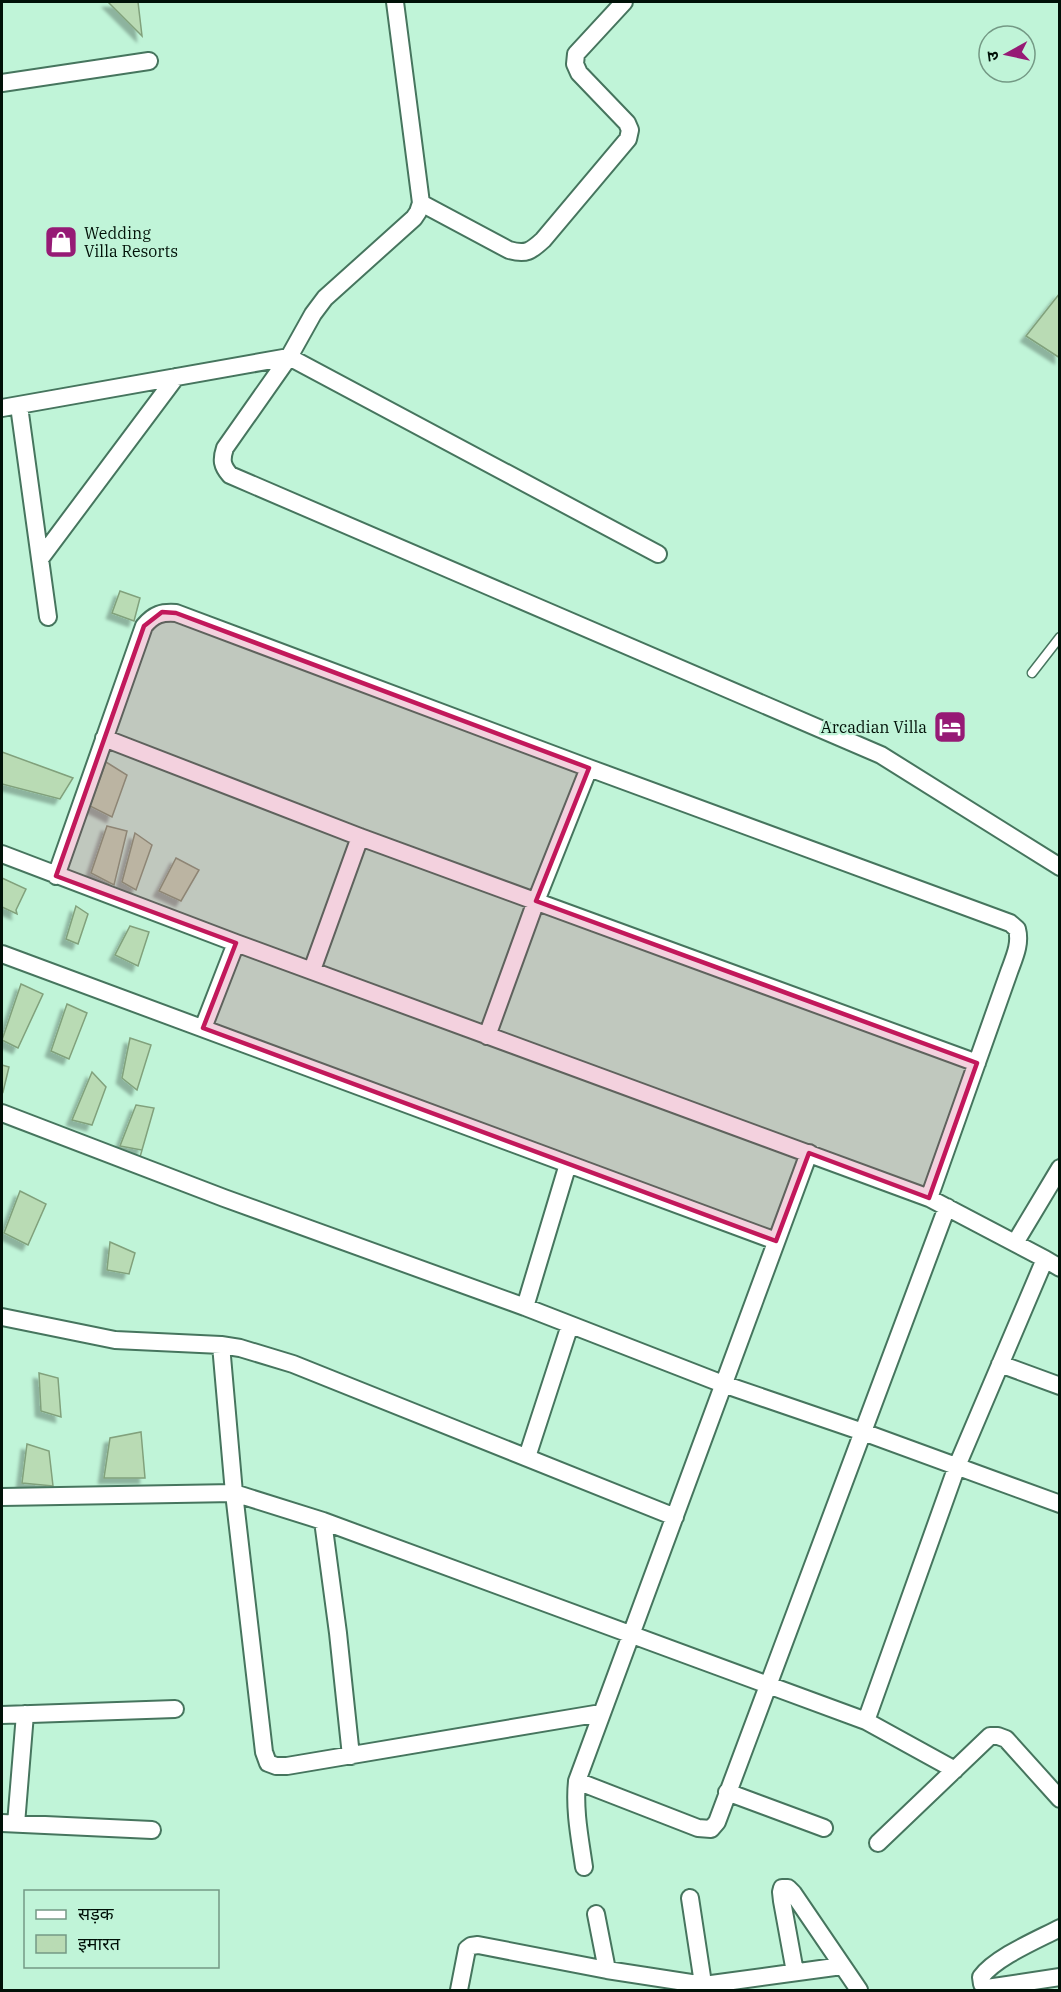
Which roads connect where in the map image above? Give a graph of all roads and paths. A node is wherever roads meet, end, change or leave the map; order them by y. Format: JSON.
{"nodes":[{"id":1,"x":394,"y":2,"type":"edge"},
{"id":2,"x":624,"y":2,"type":"edge"},
{"id":3,"x":149,"y":61,"type":"dead end"},
{"id":4,"x":2,"y":82,"type":"edge"},
{"id":5,"x":421,"y":203,"type":"junction"},
{"id":6,"x":289,"y":357,"type":"junction"},
{"id":7,"x":176,"y":377,"type":"junction"},
{"id":8,"x":19,"y":405,"type":"junction"},
{"id":9,"x":2,"y":408,"type":"edge"},
{"id":10,"x":658,"y":554,"type":"dead end"},
{"id":11,"x":40,"y":559,"type":"junction"},
{"id":12,"x":48,"y":617,"type":"dead end"},
{"id":13,"x":1059,"y":637,"type":"edge"},
{"id":14,"x":1032,"y":673,"type":"dead end"},
{"id":15,"x":104,"y":738,"type":"junction"},
{"id":16,"x":589,"y":768,"type":"junction"},
{"id":17,"x":360,"y":837,"type":"junction"},
{"id":18,"x":2,"y":854,"type":"edge"},
{"id":19,"x":1059,"y":867,"type":"edge"},
{"id":20,"x":56,"y":876,"type":"junction"},
{"id":21,"x":536,"y":901,"type":"junction"},
{"id":22,"x":236,"y":943,"type":"junction"},
{"id":23,"x":2,"y":954,"type":"edge"},
{"id":24,"x":312,"y":970,"type":"junction"},
{"id":25,"x":203,"y":1028,"type":"junction"},
{"id":26,"x":487,"y":1036,"type":"junction"},
{"id":27,"x":976,"y":1063,"type":"junction"},
{"id":28,"x":2,"y":1113,"type":"edge"},
{"id":29,"x":809,"y":1153,"type":"junction"},
{"id":30,"x":568,"y":1164,"type":"junction"},
{"id":31,"x":1059,"y":1168,"type":"edge"},
{"id":32,"x":928,"y":1198,"type":"junction"},
{"id":33,"x":947,"y":1207,"type":"junction"},
{"id":34,"x":776,"y":1241,"type":"junction"},
{"id":35,"x":1015,"y":1243,"type":"junction"},
{"id":36,"x":1045,"y":1259,"type":"junction"},
{"id":37,"x":1059,"y":1268,"type":"edge"},
{"id":38,"x":525,"y":1307,"type":"junction"},
{"id":39,"x":2,"y":1317,"type":"edge"},
{"id":40,"x":570,"y":1325,"type":"junction"},
{"id":41,"x":220,"y":1345,"type":"junction"},
{"id":42,"x":1000,"y":1364,"type":"junction"},
{"id":43,"x":723,"y":1384,"type":"junction"},
{"id":44,"x":1059,"y":1386,"type":"edge"},
{"id":45,"x":863,"y":1432,"type":"junction"},
{"id":46,"x":527,"y":1457,"type":"junction"},
{"id":47,"x":957,"y":1466,"type":"junction"},
{"id":48,"x":234,"y":1493,"type":"junction"},
{"id":49,"x":2,"y":1497,"type":"edge"},
{"id":50,"x":1059,"y":1504,"type":"edge"},
{"id":51,"x":675,"y":1517,"type":"junction"},
{"id":52,"x":323,"y":1521,"type":"junction"},
{"id":53,"x":630,"y":1636,"type":"junction"},
{"id":54,"x":769,"y":1686,"type":"junction"},
{"id":55,"x":175,"y":1709,"type":"dead end"},
{"id":56,"x":601,"y":1713,"type":"junction"},
{"id":57,"x":25,"y":1714,"type":"junction"},
{"id":58,"x":2,"y":1715,"type":"edge"},
{"id":59,"x":866,"y":1721,"type":"junction"},
{"id":60,"x":351,"y":1756,"type":"junction"},
{"id":61,"x":955,"y":1770,"type":"junction"},
{"id":62,"x":577,"y":1781,"type":"junction"},
{"id":63,"x":727,"y":1792,"type":"junction"},
{"id":64,"x":1059,"y":1799,"type":"edge"},
{"id":65,"x":9,"y":1823,"type":"edge"},
{"id":66,"x":824,"y":1828,"type":"dead end"},
{"id":67,"x":152,"y":1830,"type":"dead end"},
{"id":68,"x":878,"y":1843,"type":"dead end"},
{"id":69,"x":584,"y":1868,"type":"dead end"},
{"id":70,"x":690,"y":1898,"type":"dead end"},
{"id":71,"x":596,"y":1914,"type":"dead end"},
{"id":72,"x":1059,"y":1928,"type":"edge"},
{"id":73,"x":842,"y":1966,"type":"junction"},
{"id":74,"x":607,"y":1970,"type":"junction"},
{"id":75,"x":795,"y":1972,"type":"junction"},
{"id":76,"x":1059,"y":1977,"type":"edge"},
{"id":77,"x":704,"y":1988,"type":"edge"},
{"id":78,"x":459,"y":1990,"type":"edge"},
{"id":79,"x":858,"y":1990,"type":"edge"}],
"edges":[{"from":1,"to":5,"type":"street"},
{"from":2,"to":5,"type":"street"},
{"from":3,"to":4,"type":"street"},
{"from":5,"to":6,"type":"street"},
{"from":6,"to":7,"type":"street"},
{"from":6,"to":10,"type":"street"},
{"from":6,"to":19,"type":"street"},
{"from":7,"to":8,"type":"street"},
{"from":7,"to":11,"type":"street"},
{"from":8,"to":9,"type":"street"},
{"from":8,"to":11,"type":"street"},
{"from":11,"to":12,"type":"street"},
{"from":13,"to":14,"type":"lane"},
{"from":15,"to":16,"type":"street"},
{"from":15,"to":17,"type":"street"},
{"from":15,"to":20,"type":"street"},
{"from":16,"to":21,"type":"street"},
{"from":16,"to":27,"type":"street"},
{"from":17,"to":21,"type":"street"},
{"from":17,"to":24,"type":"street"},
{"from":18,"to":20,"type":"street"},
{"from":20,"to":22,"type":"street"},
{"from":21,"to":26,"type":"street"},
{"from":21,"to":27,"type":"street"},
{"from":22,"to":24,"type":"street"},
{"from":22,"to":25,"type":"street"},
{"from":23,"to":25,"type":"street"},
{"from":24,"to":26,"type":"street"},
{"from":25,"to":30,"type":"street"},
{"from":26,"to":29,"type":"street"},
{"from":27,"to":32,"type":"street"},
{"from":28,"to":38,"type":"street"},
{"from":29,"to":32,"type":"street"},
{"from":29,"to":34,"type":"street"},
{"from":30,"to":34,"type":"street"},
{"from":30,"to":38,"type":"street"},
{"from":31,"to":35,"type":"street"},
{"from":32,"to":33,"type":"street"},
{"from":33,"to":35,"type":"street"},
{"from":33,"to":45,"type":"street"},
{"from":34,"to":43,"type":"street"},
{"from":35,"to":36,"type":"street"},
{"from":36,"to":37,"type":"street"},
{"from":36,"to":42,"type":"street"},
{"from":38,"to":40,"type":"street"},
{"from":39,"to":41,"type":"street"},
{"from":40,"to":43,"type":"street"},
{"from":40,"to":46,"type":"street"},
{"from":41,"to":46,"type":"street"},
{"from":41,"to":48,"type":"street"},
{"from":42,"to":44,"type":"street"},
{"from":42,"to":47,"type":"street"},
{"from":43,"to":45,"type":"street"},
{"from":43,"to":51,"type":"street"},
{"from":45,"to":47,"type":"street"},
{"from":45,"to":54,"type":"street"},
{"from":46,"to":51,"type":"street"},
{"from":47,"to":50,"type":"street"},
{"from":47,"to":59,"type":"street"},
{"from":48,"to":49,"type":"street"},
{"from":48,"to":52,"type":"street"},
{"from":48,"to":60,"type":"street"},
{"from":51,"to":53,"type":"street"},
{"from":52,"to":53,"type":"street"},
{"from":52,"to":60,"type":"street"},
{"from":53,"to":54,"type":"street"},
{"from":53,"to":56,"type":"street"},
{"from":54,"to":59,"type":"street"},
{"from":54,"to":63,"type":"street"},
{"from":55,"to":57,"type":"street"},
{"from":56,"to":60,"type":"street"},
{"from":56,"to":62,"type":"street"},
{"from":57,"to":58,"type":"street"},
{"from":57,"to":65,"type":"street"},
{"from":59,"to":61,"type":"street"},
{"from":61,"to":64,"type":"street"},
{"from":61,"to":68,"type":"street"},
{"from":62,"to":63,"type":"street"},
{"from":62,"to":69,"type":"street"},
{"from":63,"to":66,"type":"street"},
{"from":65,"to":67,"type":"street"},
{"from":70,"to":77,"type":"street"},
{"from":71,"to":74,"type":"street"},
{"from":72,"to":76,"type":"street"},
{"from":73,"to":75,"type":"street"},
{"from":73,"to":75,"type":"street"},
{"from":73,"to":79,"type":"street"},
{"from":74,"to":77,"type":"street"},
{"from":74,"to":78,"type":"street"},
{"from":75,"to":77,"type":"street"}]}
